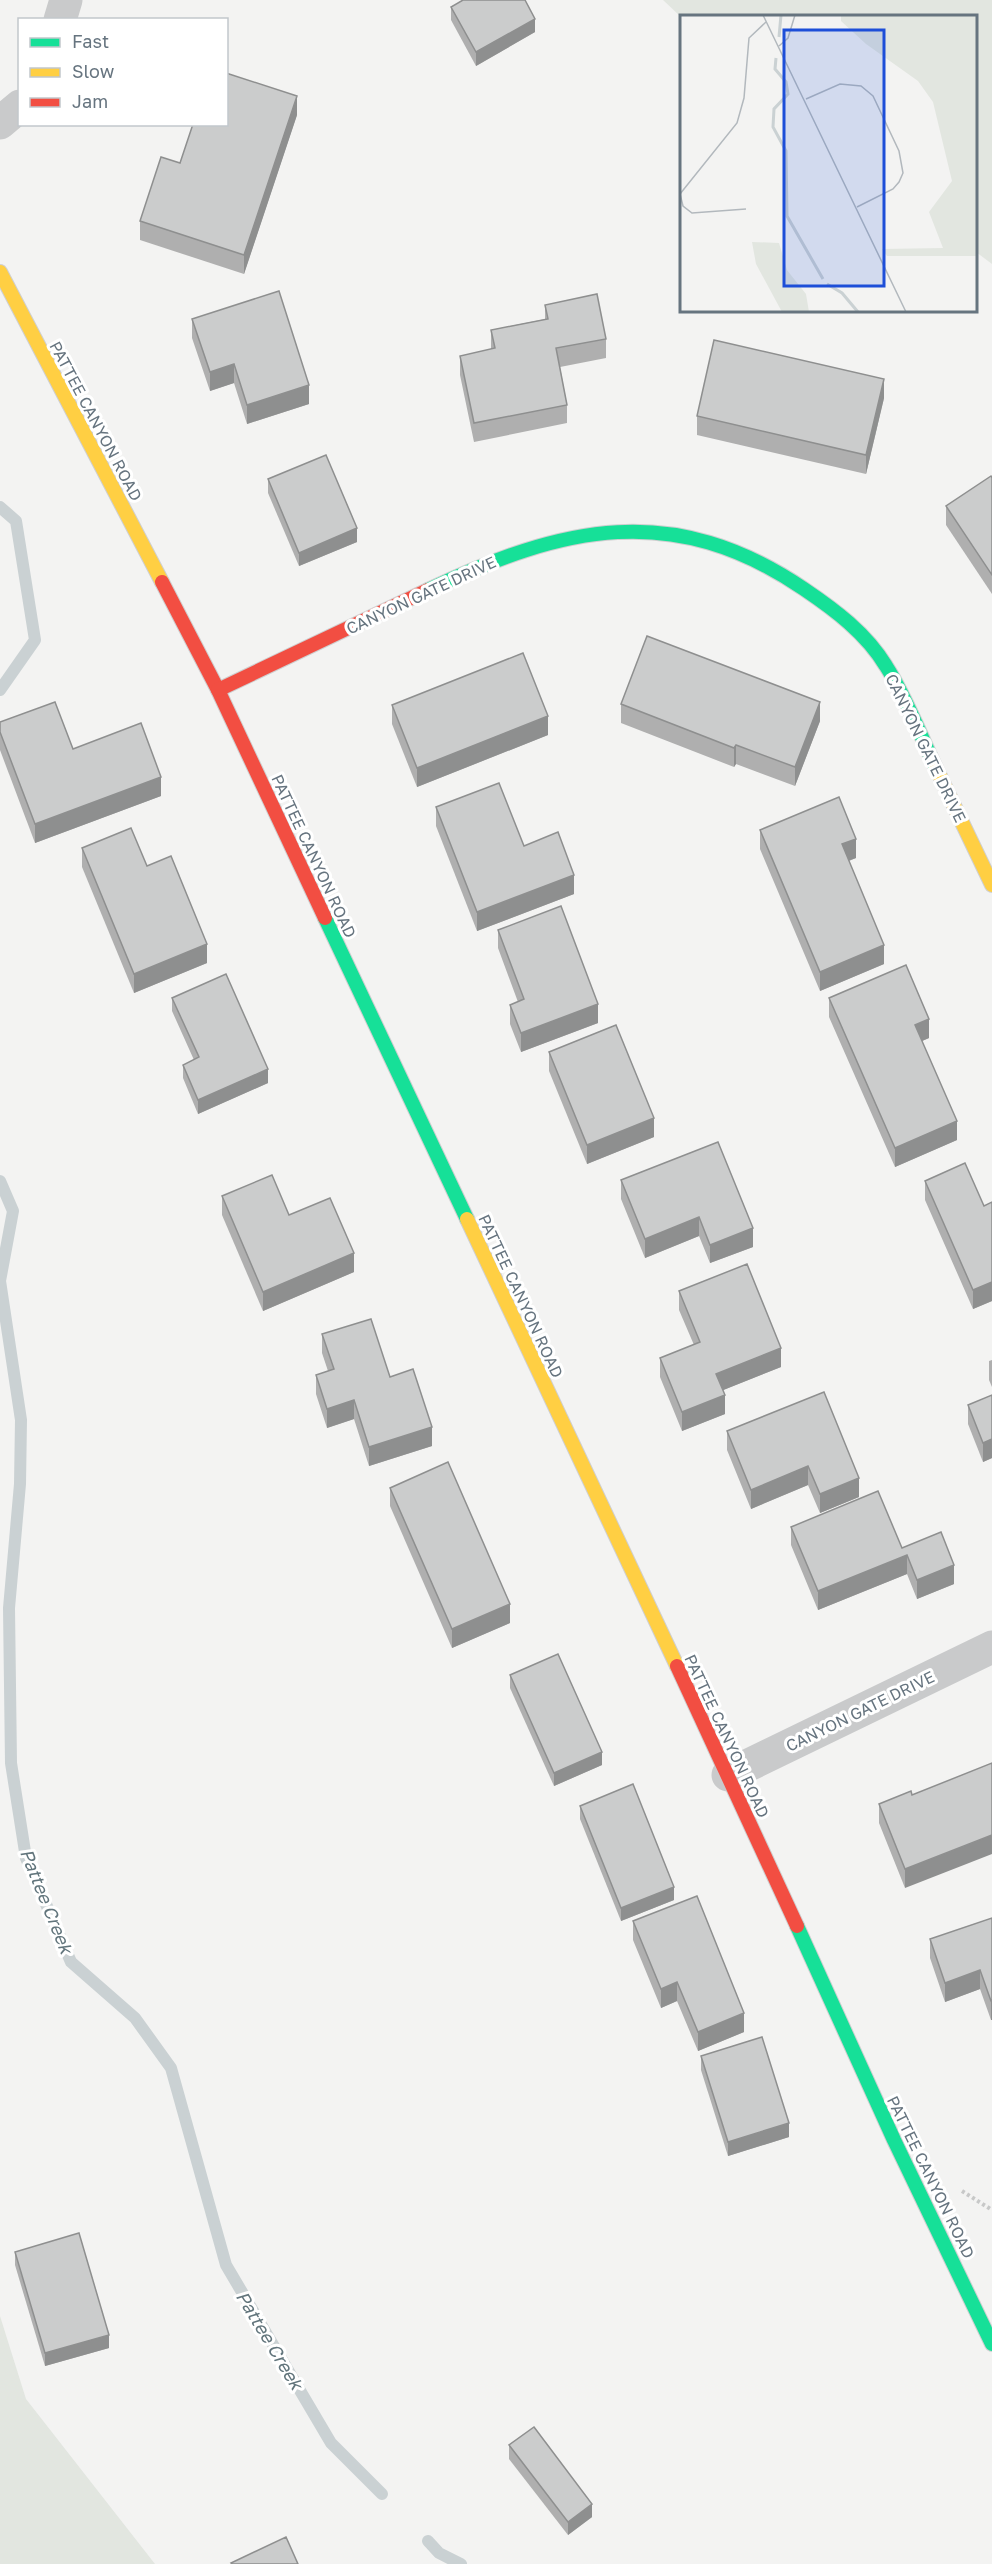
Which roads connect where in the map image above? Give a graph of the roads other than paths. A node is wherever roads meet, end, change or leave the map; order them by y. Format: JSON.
{"nodes":[{"id":1,"x":66,"y":0,"type":"edge"},
{"id":2,"x":61,"y":18,"type":"edge"},
{"id":3,"x":18,"y":108,"type":"edge"},
{"id":4,"x":0,"y":123,"type":"edge"},
{"id":5,"x":0,"y":272,"type":"edge"},
{"id":6,"x":218,"y":690,"type":"junction"},
{"id":7,"x":992,"y":885,"type":"edge"},
{"id":8,"x":992,"y":1647,"type":"edge"},
{"id":9,"x":728,"y":1775,"type":"junction"},
{"id":10,"x":992,"y":2344,"type":"edge"}],
"edges":[{"from":1,"to":2,"type":"street"},
{"from":3,"to":4,"type":"street"},
{"from":5,"to":6,"type":"street","name":"PATTEE CANYON ROAD"},
{"from":6,"to":7,"type":"street","name":"CANYON GATE DRIVE"},
{"from":6,"to":9,"type":"street","name":"PATTEE CANYON ROAD"},
{"from":8,"to":9,"type":"street","name":"CANYON GATE DRIVE"},
{"from":9,"to":10,"type":"street","name":"PATTEE CANYON ROAD"}]}
